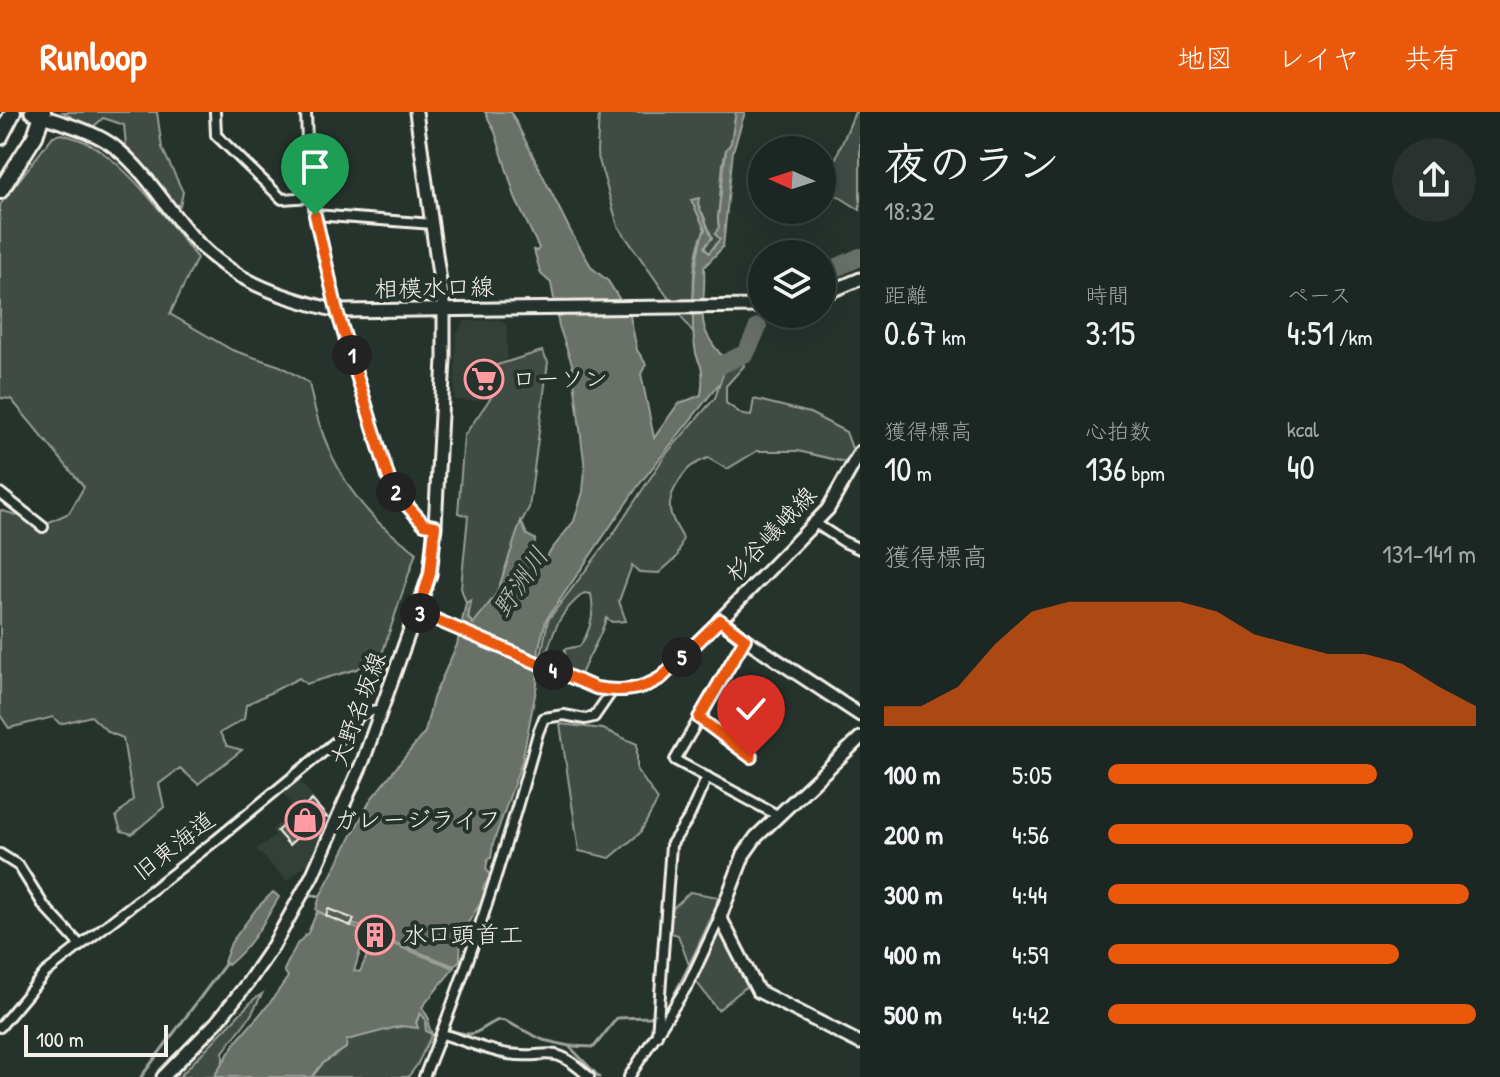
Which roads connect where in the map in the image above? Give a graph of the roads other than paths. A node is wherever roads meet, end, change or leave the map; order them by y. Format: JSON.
{"nodes":[{"id":1,"x":215,"y":112,"type":"edge"},
{"id":2,"x":306,"y":112,"type":"edge"},
{"id":3,"x":416,"y":112,"type":"edge"},
{"id":4,"x":39,"y":113,"type":"edge"},
{"id":5,"x":0,"y":191,"type":"edge"},
{"id":6,"x":312,"y":197,"type":"junction"},
{"id":7,"x":315,"y":215,"type":"junction"},
{"id":8,"x":433,"y":224,"type":"junction"},
{"id":9,"x":860,"y":279,"type":"edge"},
{"id":10,"x":836,"y":289,"type":"edge"},
{"id":11,"x":748,"y":307,"type":"edge"},
{"id":12,"x":444,"y":310,"type":"junction"},
{"id":13,"x":337,"y":311,"type":"junction"},
{"id":14,"x":860,"y":452,"type":"edge"},
{"id":15,"x":0,"y":493,"type":"edge"},
{"id":16,"x":815,"y":523,"type":"junction"},
{"id":17,"x":435,"y":526,"type":"junction"},
{"id":18,"x":43,"y":527,"type":"dead end"},
{"id":19,"x":860,"y":549,"type":"edge"},
{"id":20,"x":418,"y":612,"type":"junction"},
{"id":21,"x":720,"y":620,"type":"junction"},
{"id":22,"x":745,"y":639,"type":"junction"},
{"id":23,"x":612,"y":691,"type":"junction"},
{"id":24,"x":382,"y":709,"type":"junction"},
{"id":25,"x":860,"y":715,"type":"edge"},
{"id":26,"x":699,"y":718,"type":"junction"},
{"id":27,"x":860,"y":738,"type":"edge"},
{"id":28,"x":751,"y":757,"type":"dead end"},
{"id":29,"x":707,"y":777,"type":"junction"},
{"id":30,"x":777,"y":815,"type":"junction"},
{"id":31,"x":0,"y":854,"type":"edge"},
{"id":32,"x":720,"y":917,"type":"junction"},
{"id":33,"x":80,"y":945,"type":"junction"},
{"id":34,"x":0,"y":1027,"type":"edge"},
{"id":35,"x":442,"y":1034,"type":"junction"},
{"id":36,"x":657,"y":1035,"type":"junction"},
{"id":37,"x":860,"y":1043,"type":"edge"},
{"id":38,"x":163,"y":1077,"type":"edge"},
{"id":39,"x":424,"y":1077,"type":"edge"},
{"id":40,"x":589,"y":1077,"type":"edge"},
{"id":41,"x":629,"y":1077,"type":"edge"}],
"edges":[{"from":1,"to":6,"type":"street"},
{"from":2,"to":6,"type":"street"},
{"from":3,"to":8,"type":"main road","name":"大野名坂線"},
{"from":4,"to":5,"type":"highway"},
{"from":4,"to":13,"type":"main road","name":"相模水口線"},
{"from":6,"to":7,"type":"street"},
{"from":7,"to":8,"type":"street"},
{"from":7,"to":13,"type":"street"},
{"from":8,"to":12,"type":"main road","name":"大野名坂線"},
{"from":9,"to":10,"type":"main road"},
{"from":11,"to":12,"type":"main road","name":"相模水口線"},
{"from":12,"to":13,"type":"main road","name":"相模水口線"},
{"from":12,"to":17,"type":"main road","name":"大野名坂線"},
{"from":13,"to":17,"type":"street"},
{"from":14,"to":16,"type":"main road","name":"杉谷嶬峨線"},
{"from":15,"to":18,"type":"street"},
{"from":16,"to":19,"type":"street"},
{"from":16,"to":21,"type":"main road","name":"杉谷嶬峨線"},
{"from":17,"to":20,"type":"main road","name":"大野名坂線"},
{"from":20,"to":23,"type":"street"},
{"from":20,"to":24,"type":"main road","name":"大野名坂線"},
{"from":21,"to":22,"type":"main road"},
{"from":21,"to":23,"type":"street"},
{"from":22,"to":25,"type":"main road"},
{"from":22,"to":26,"type":"street"},
{"from":23,"to":35,"type":"street"},
{"from":24,"to":33,"type":"street","name":"旧東海道"},
{"from":24,"to":38,"type":"main road","name":"大野名坂線"},
{"from":26,"to":28,"type":"street"},
{"from":26,"to":29,"type":"street"},
{"from":27,"to":30,"type":"main road"},
{"from":29,"to":30,"type":"street"},
{"from":29,"to":36,"type":"street"},
{"from":30,"to":32,"type":"main road"},
{"from":31,"to":33,"type":"street"},
{"from":32,"to":36,"type":"street"},
{"from":32,"to":37,"type":"main road"},
{"from":33,"to":34,"type":"street","name":"旧東海道"},
{"from":35,"to":39,"type":"street"},
{"from":35,"to":40,"type":"street"},
{"from":36,"to":41,"type":"street"}]}
